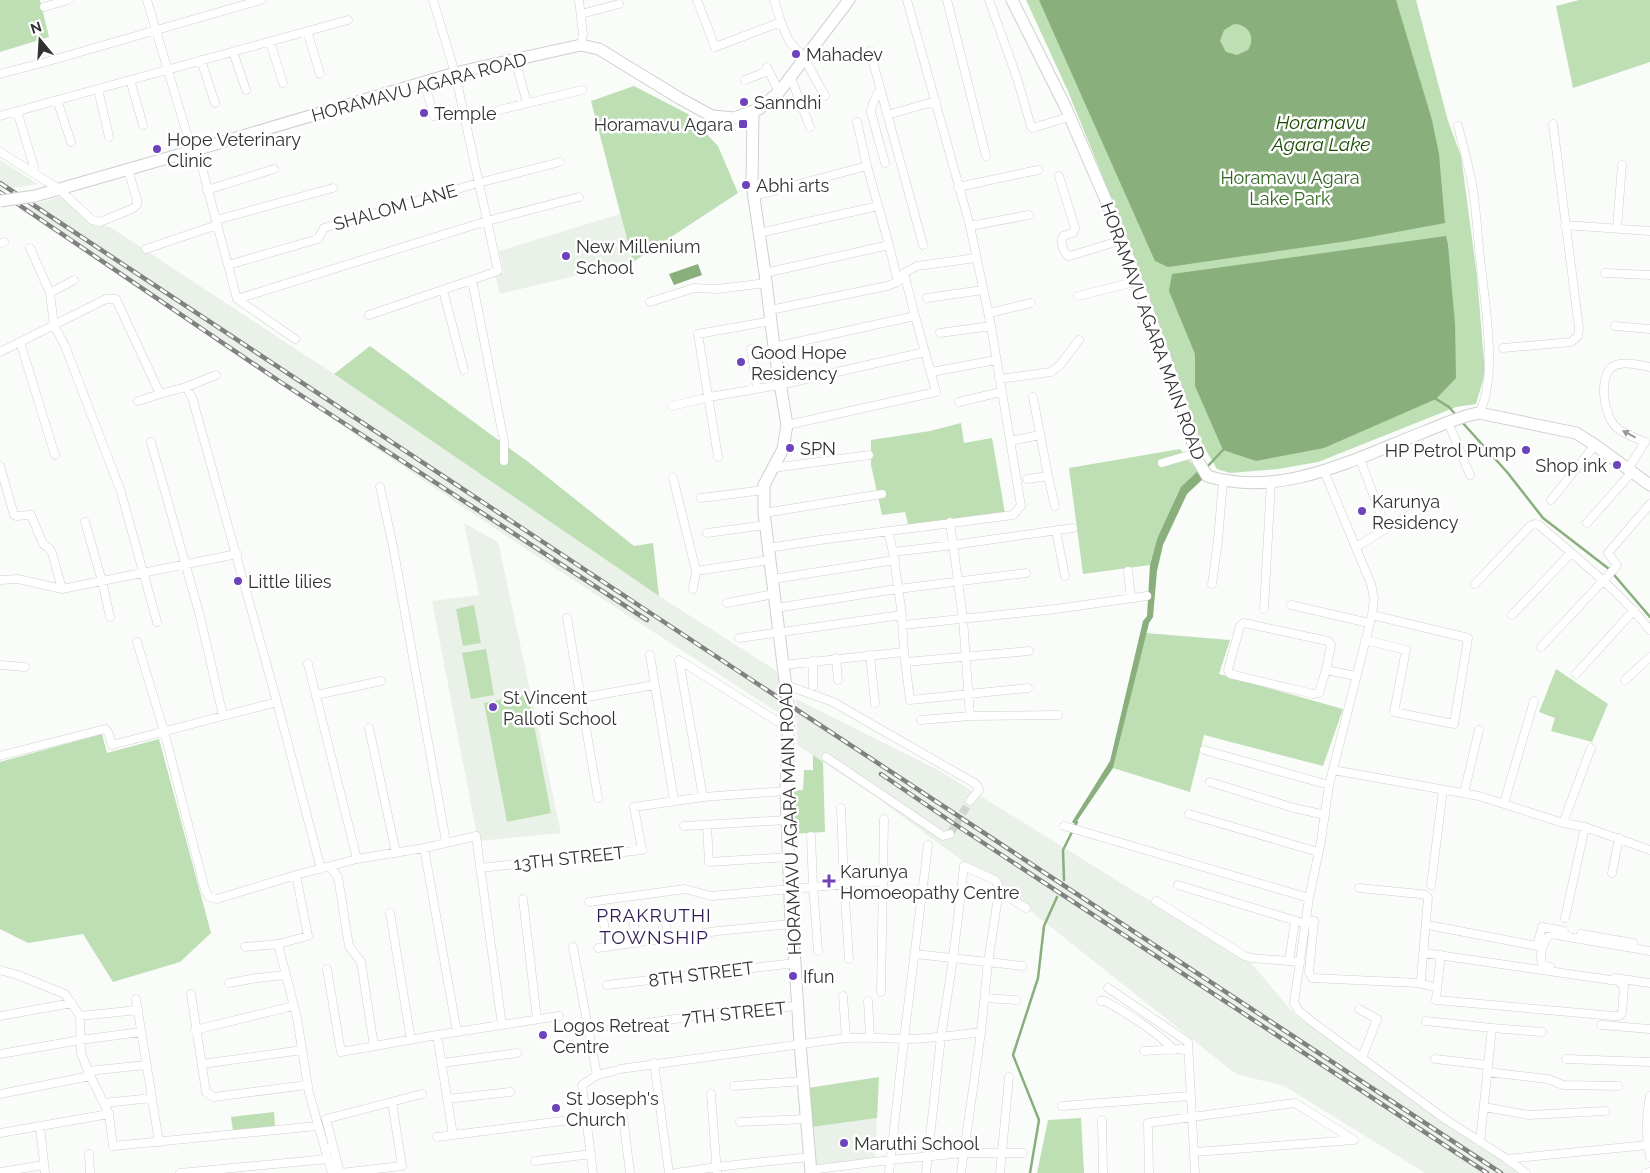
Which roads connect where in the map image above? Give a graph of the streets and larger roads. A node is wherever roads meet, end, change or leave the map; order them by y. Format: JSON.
{"nodes":[{"id":1,"x":68,"y":0,"type":"edge"},
{"id":2,"x":147,"y":0,"type":"edge"},
{"id":3,"x":261,"y":0,"type":"edge"},
{"id":4,"x":432,"y":0,"type":"edge"},
{"id":5,"x":579,"y":0,"type":"edge"},
{"id":6,"x":697,"y":0,"type":"edge"},
{"id":7,"x":774,"y":0,"type":"edge"},
{"id":8,"x":849,"y":0,"type":"edge"},
{"id":9,"x":907,"y":0,"type":"edge"},
{"id":10,"x":947,"y":0,"type":"edge"},
{"id":11,"x":989,"y":0,"type":"edge"},
{"id":12,"x":1012,"y":0,"type":"edge"},
{"id":13,"x":619,"y":4,"type":"dead end"},
{"id":14,"x":44,"y":7,"type":"dead end"},
{"id":15,"x":580,"y":14,"type":"junction"},
{"id":16,"x":348,"y":20,"type":"dead end"},
{"id":17,"x":780,"y":22,"type":"junction"},
{"id":18,"x":156,"y":31,"type":"junction"},
{"id":19,"x":307,"y":32,"type":"junction"},
{"id":20,"x":270,"y":42,"type":"junction"},
{"id":21,"x":581,"y":45,"type":"junction"},
{"id":22,"x":870,"y":51,"type":"dead end"},
{"id":23,"x":233,"y":52,"type":"junction"},
{"id":24,"x":804,"y":58,"type":"junction"},
{"id":25,"x":201,"y":60,"type":"junction"},
{"id":26,"x":515,"y":60,"type":"junction"},
{"id":27,"x":168,"y":70,"type":"junction"},
{"id":28,"x":455,"y":73,"type":"junction"},
{"id":29,"x":0,"y":74,"type":"edge"},
{"id":30,"x":320,"y":74,"type":"dead end"},
{"id":31,"x":791,"y":78,"type":"junction"},
{"id":32,"x":130,"y":80,"type":"junction"},
{"id":33,"x":745,"y":80,"type":"dead end"},
{"id":34,"x":424,"y":82,"type":"junction"},
{"id":35,"x":283,"y":83,"type":"dead end"},
{"id":36,"x":98,"y":89,"type":"junction"},
{"id":37,"x":246,"y":90,"type":"dead end"},
{"id":38,"x":582,"y":90,"type":"dead end"},
{"id":39,"x":880,"y":90,"type":"junction"},
{"id":40,"x":779,"y":92,"type":"junction"},
{"id":41,"x":825,"y":96,"type":"dead end"},
{"id":42,"x":57,"y":100,"type":"junction"},
{"id":43,"x":936,"y":100,"type":"junction"},
{"id":44,"x":216,"y":103,"type":"dead end"},
{"id":45,"x":527,"y":103,"type":"junction"},
{"id":46,"x":499,"y":110,"type":"dead end"},
{"id":47,"x":17,"y":111,"type":"junction"},
{"id":48,"x":753,"y":112,"type":"junction"},
{"id":49,"x":887,"y":115,"type":"junction"},
{"id":50,"x":0,"y":116,"type":"edge"},
{"id":51,"x":434,"y":116,"type":"dead end"},
{"id":52,"x":1062,"y":118,"type":"dead end"},
{"id":53,"x":857,"y":122,"type":"dead end"},
{"id":54,"x":1553,"y":124,"type":"dead end"},
{"id":55,"x":143,"y":125,"type":"dead end"},
{"id":56,"x":1458,"y":126,"type":"dead end"},
{"id":57,"x":810,"y":127,"type":"dead end"},
{"id":58,"x":109,"y":136,"type":"dead end"},
{"id":59,"x":71,"y":142,"type":"dead end"},
{"id":60,"x":195,"y":150,"type":"junction"},
{"id":61,"x":0,"y":152,"type":"edge"},
{"id":62,"x":986,"y":156,"type":"dead end"},
{"id":63,"x":560,"y":162,"type":"dead end"},
{"id":64,"x":885,"y":163,"type":"dead end"},
{"id":65,"x":1622,"y":165,"type":"dead end"},
{"id":66,"x":867,"y":166,"type":"junction"},
{"id":67,"x":34,"y":167,"type":"dead end"},
{"id":68,"x":274,"y":169,"type":"dead end"},
{"id":69,"x":128,"y":170,"type":"junction"},
{"id":70,"x":1038,"y":170,"type":"dead end"},
{"id":71,"x":1059,"y":176,"type":"dead end"},
{"id":72,"x":478,"y":183,"type":"junction"},
{"id":73,"x":958,"y":187,"type":"junction"},
{"id":74,"x":332,"y":188,"type":"dead end"},
{"id":75,"x":59,"y":189,"type":"junction"},
{"id":76,"x":207,"y":190,"type":"junction"},
{"id":77,"x":754,"y":196,"type":"junction"},
{"id":78,"x":579,"y":197,"type":"dead end"},
{"id":79,"x":0,"y":201,"type":"edge"},
{"id":80,"x":878,"y":206,"type":"junction"},
{"id":81,"x":1029,"y":214,"type":"dead end"},
{"id":82,"x":487,"y":220,"type":"junction"},
{"id":83,"x":217,"y":222,"type":"junction"},
{"id":84,"x":970,"y":226,"type":"junction"},
{"id":85,"x":1566,"y":226,"type":"junction"},
{"id":86,"x":1617,"y":228,"type":"junction"},
{"id":87,"x":1650,"y":230,"type":"edge"},
{"id":88,"x":759,"y":233,"type":"junction"},
{"id":89,"x":1122,"y":240,"type":"junction"},
{"id":90,"x":889,"y":245,"type":"junction"},
{"id":91,"x":923,"y":245,"type":"dead end"},
{"id":92,"x":30,"y":248,"type":"dead end"},
{"id":93,"x":146,"y":249,"type":"dead end"},
{"id":94,"x":976,"y":258,"type":"junction"},
{"id":95,"x":228,"y":265,"type":"junction"},
{"id":96,"x":1605,"y":272,"type":"dead end"},
{"id":97,"x":904,"y":273,"type":"junction"},
{"id":98,"x":1650,"y":275,"type":"edge"},
{"id":99,"x":766,"y":278,"type":"junction"},
{"id":100,"x":74,"y":280,"type":"dead end"},
{"id":101,"x":472,"y":280,"type":"junction"},
{"id":102,"x":1138,"y":281,"type":"junction"},
{"id":103,"x":898,"y":282,"type":"junction"},
{"id":104,"x":443,"y":290,"type":"junction"},
{"id":105,"x":983,"y":290,"type":"junction"},
{"id":106,"x":50,"y":293,"type":"junction"},
{"id":107,"x":1078,"y":296,"type":"dead end"},
{"id":108,"x":927,"y":298,"type":"dead end"},
{"id":109,"x":237,"y":299,"type":"junction"},
{"id":110,"x":650,"y":302,"type":"dead end"},
{"id":111,"x":1031,"y":303,"type":"dead end"},
{"id":112,"x":989,"y":314,"type":"junction"},
{"id":113,"x":369,"y":315,"type":"dead end"},
{"id":114,"x":771,"y":315,"type":"junction"},
{"id":115,"x":915,"y":316,"type":"junction"},
{"id":116,"x":54,"y":325,"type":"junction"},
{"id":117,"x":991,"y":326,"type":"junction"},
{"id":118,"x":1616,"y":326,"type":"dead end"},
{"id":119,"x":1650,"y":329,"type":"edge"},
{"id":120,"x":940,"y":334,"type":"dead end"},
{"id":121,"x":295,"y":338,"type":"dead end"},
{"id":122,"x":1079,"y":340,"type":"dead end"},
{"id":123,"x":20,"y":342,"type":"junction"},
{"id":124,"x":774,"y":347,"type":"junction"},
{"id":125,"x":751,"y":348,"type":"dead end"},
{"id":126,"x":1502,"y":348,"type":"dead end"},
{"id":127,"x":0,"y":352,"type":"edge"},
{"id":128,"x":925,"y":352,"type":"junction"},
{"id":129,"x":996,"y":360,"type":"junction"},
{"id":130,"x":1650,"y":367,"type":"edge"},
{"id":131,"x":464,"y":370,"type":"dead end"},
{"id":132,"x":931,"y":372,"type":"junction"},
{"id":133,"x":216,"y":375,"type":"dead end"},
{"id":134,"x":999,"y":379,"type":"junction"},
{"id":135,"x":780,"y":385,"type":"junction"},
{"id":136,"x":186,"y":387,"type":"junction"},
{"id":137,"x":757,"y":388,"type":"junction"},
{"id":138,"x":1002,"y":392,"type":"junction"},
{"id":139,"x":160,"y":394,"type":"junction"},
{"id":140,"x":709,"y":397,"type":"junction"},
{"id":141,"x":1033,"y":397,"type":"dead end"},
{"id":142,"x":138,"y":400,"type":"dead end"},
{"id":143,"x":959,"y":402,"type":"dead end"},
{"id":144,"x":672,"y":406,"type":"dead end"},
{"id":145,"x":1473,"y":414,"type":"junction"},
{"id":146,"x":1448,"y":422,"type":"junction"},
{"id":147,"x":787,"y":425,"type":"junction"},
{"id":148,"x":1040,"y":435,"type":"junction"},
{"id":149,"x":1010,"y":440,"type":"junction"},
{"id":150,"x":150,"y":442,"type":"dead end"},
{"id":151,"x":1647,"y":442,"type":"edge"},
{"id":152,"x":1595,"y":445,"type":"junction"},
{"id":153,"x":1196,"y":453,"type":"junction"},
{"id":154,"x":55,"y":455,"type":"dead end"},
{"id":155,"x":869,"y":455,"type":"dead end"},
{"id":156,"x":718,"y":457,"type":"dead end"},
{"id":157,"x":1360,"y":458,"type":"junction"},
{"id":158,"x":504,"y":461,"type":"dead end"},
{"id":159,"x":1162,"y":463,"type":"dead end"},
{"id":160,"x":0,"y":466,"type":"edge"},
{"id":161,"x":773,"y":468,"type":"junction"},
{"id":162,"x":1630,"y":470,"type":"junction"},
{"id":163,"x":1324,"y":471,"type":"junction"},
{"id":164,"x":1470,"y":475,"type":"dead end"},
{"id":165,"x":1048,"y":476,"type":"junction"},
{"id":166,"x":673,"y":478,"type":"dead end"},
{"id":167,"x":1027,"y":479,"type":"dead end"},
{"id":168,"x":1223,"y":481,"type":"junction"},
{"id":169,"x":1271,"y":482,"type":"junction"},
{"id":170,"x":1650,"y":485,"type":"edge"},
{"id":171,"x":380,"y":488,"type":"dead end"},
{"id":172,"x":764,"y":490,"type":"junction"},
{"id":173,"x":882,"y":494,"type":"dead end"},
{"id":174,"x":701,"y":498,"type":"dead end"},
{"id":175,"x":1551,"y":500,"type":"dead end"},
{"id":176,"x":1650,"y":504,"type":"edge"},
{"id":177,"x":1055,"y":506,"type":"dead end"},
{"id":178,"x":1416,"y":511,"type":"dead end"},
{"id":179,"x":765,"y":519,"type":"junction"},
{"id":180,"x":86,"y":522,"type":"dead end"},
{"id":181,"x":950,"y":522,"type":"junction"},
{"id":182,"x":1587,"y":522,"type":"dead end"},
{"id":183,"x":1385,"y":526,"type":"dead end"},
{"id":184,"x":1074,"y":528,"type":"dead end"},
{"id":185,"x":888,"y":531,"type":"junction"},
{"id":186,"x":1056,"y":531,"type":"junction"},
{"id":187,"x":708,"y":533,"type":"dead end"},
{"id":188,"x":952,"y":545,"type":"junction"},
{"id":189,"x":1356,"y":547,"type":"junction"},
{"id":190,"x":1571,"y":553,"type":"junction"},
{"id":191,"x":237,"y":554,"type":"junction"},
{"id":192,"x":769,"y":554,"type":"junction"},
{"id":193,"x":894,"y":556,"type":"junction"},
{"id":194,"x":186,"y":565,"type":"junction"},
{"id":195,"x":696,"y":571,"type":"junction"},
{"id":196,"x":1128,"y":571,"type":"dead end"},
{"id":197,"x":142,"y":574,"type":"junction"},
{"id":198,"x":1026,"y":574,"type":"dead end"},
{"id":199,"x":1066,"y":576,"type":"dead end"},
{"id":200,"x":773,"y":578,"type":"junction"},
{"id":201,"x":1606,"y":579,"type":"junction"},
{"id":202,"x":0,"y":580,"type":"edge"},
{"id":203,"x":102,"y":582,"type":"junction"},
{"id":204,"x":958,"y":582,"type":"junction"},
{"id":205,"x":1212,"y":584,"type":"dead end"},
{"id":206,"x":1475,"y":584,"type":"dead end"},
{"id":207,"x":62,"y":589,"type":"junction"},
{"id":208,"x":693,"y":589,"type":"dead end"},
{"id":209,"x":900,"y":589,"type":"junction"},
{"id":210,"x":774,"y":594,"type":"junction"},
{"id":211,"x":1147,"y":596,"type":"dead end"},
{"id":212,"x":1131,"y":598,"type":"junction"},
{"id":213,"x":727,"y":603,"type":"dead end"},
{"id":214,"x":1291,"y":605,"type":"dead end"},
{"id":215,"x":776,"y":608,"type":"junction"},
{"id":216,"x":1264,"y":609,"type":"dead end"},
{"id":217,"x":1634,"y":610,"type":"junction"},
{"id":218,"x":902,"y":615,"type":"junction"},
{"id":219,"x":1372,"y":615,"type":"junction"},
{"id":220,"x":1512,"y":615,"type":"dead end"},
{"id":221,"x":110,"y":617,"type":"dead end"},
{"id":222,"x":567,"y":618,"type":"dead end"},
{"id":223,"x":963,"y":619,"type":"junction"},
{"id":224,"x":157,"y":622,"type":"dead end"},
{"id":225,"x":1369,"y":623,"type":"junction"},
{"id":226,"x":903,"y":625,"type":"junction"},
{"id":227,"x":1650,"y":630,"type":"edge"},
{"id":228,"x":779,"y":633,"type":"junction"},
{"id":229,"x":739,"y":638,"type":"dead end"},
{"id":230,"x":1365,"y":640,"type":"junction"},
{"id":231,"x":137,"y":642,"type":"dead end"},
{"id":232,"x":1541,"y":647,"type":"dead end"},
{"id":233,"x":1029,"y":650,"type":"dead end"},
{"id":234,"x":904,"y":652,"type":"junction"},
{"id":235,"x":650,"y":655,"type":"dead end"},
{"id":236,"x":870,"y":655,"type":"junction"},
{"id":237,"x":965,"y":656,"type":"junction"},
{"id":238,"x":1650,"y":656,"type":"edge"},
{"id":239,"x":836,"y":658,"type":"junction"},
{"id":240,"x":813,"y":661,"type":"junction"},
{"id":241,"x":906,"y":662,"type":"junction"},
{"id":242,"x":308,"y":664,"type":"dead end"},
{"id":243,"x":0,"y":665,"type":"edge"},
{"id":244,"x":783,"y":665,"type":"junction"},
{"id":245,"x":25,"y":667,"type":"dead end"},
{"id":246,"x":1326,"y":670,"type":"junction"},
{"id":247,"x":1576,"y":674,"type":"dead end"},
{"id":248,"x":1356,"y":676,"type":"junction"},
{"id":249,"x":838,"y":680,"type":"dead end"},
{"id":250,"x":1625,"y":680,"type":"dead end"},
{"id":251,"x":381,"y":681,"type":"dead end"},
{"id":252,"x":654,"y":684,"type":"junction"},
{"id":253,"x":786,"y":685,"type":"junction"},
{"id":254,"x":813,"y":686,"type":"dead end"},
{"id":255,"x":1028,"y":688,"type":"dead end"},
{"id":256,"x":968,"y":693,"type":"junction"},
{"id":257,"x":316,"y":695,"type":"junction"},
{"id":258,"x":581,"y":698,"type":"junction"},
{"id":259,"x":1534,"y":701,"type":"dead end"},
{"id":260,"x":277,"y":702,"type":"junction"},
{"id":261,"x":874,"y":703,"type":"dead end"},
{"id":262,"x":1058,"y":715,"type":"dead end"},
{"id":263,"x":223,"y":716,"type":"junction"},
{"id":264,"x":970,"y":716,"type":"junction"},
{"id":265,"x":921,"y":720,"type":"dead end"},
{"id":266,"x":369,"y":728,"type":"dead end"},
{"id":267,"x":788,"y":728,"type":"junction"},
{"id":268,"x":1479,"y":730,"type":"dead end"},
{"id":269,"x":164,"y":731,"type":"junction"},
{"id":270,"x":1591,"y":748,"type":"dead end"},
{"id":271,"x":1204,"y":750,"type":"dead end"},
{"id":272,"x":0,"y":756,"type":"edge"},
{"id":273,"x":826,"y":757,"type":"dead end"},
{"id":274,"x":1334,"y":770,"type":"junction"},
{"id":275,"x":1210,"y":782,"type":"dead end"},
{"id":276,"x":1329,"y":785,"type":"junction"},
{"id":277,"x":1443,"y":790,"type":"junction"},
{"id":278,"x":786,"y":791,"type":"junction"},
{"id":279,"x":1464,"y":792,"type":"junction"},
{"id":280,"x":703,"y":797,"type":"junction"},
{"id":281,"x":598,"y":798,"type":"dead end"},
{"id":282,"x":674,"y":800,"type":"junction"},
{"id":283,"x":970,"y":801,"type":"tunnel mouth"},
{"id":284,"x":1504,"y":803,"type":"junction"},
{"id":285,"x":842,"y":808,"type":"dead end"},
{"id":286,"x":1189,"y":814,"type":"dead end"},
{"id":287,"x":1325,"y":815,"type":"junction"},
{"id":288,"x":884,"y":819,"type":"dead end"},
{"id":289,"x":787,"y":820,"type":"junction"},
{"id":290,"x":1563,"y":823,"type":"junction"},
{"id":291,"x":707,"y":825,"type":"junction"},
{"id":292,"x":684,"y":826,"type":"dead end"},
{"id":293,"x":1064,"y":826,"type":"dead end"},
{"id":294,"x":1585,"y":827,"type":"junction"},
{"id":295,"x":950,"y":834,"type":"dead end"},
{"id":296,"x":811,"y":836,"type":"dead end"},
{"id":297,"x":1619,"y":838,"type":"junction"},
{"id":298,"x":446,"y":842,"type":"junction"},
{"id":299,"x":928,"y":845,"type":"dead end"},
{"id":300,"x":424,"y":848,"type":"junction"},
{"id":301,"x":1650,"y":850,"type":"edge"},
{"id":302,"x":396,"y":852,"type":"junction"},
{"id":303,"x":1318,"y":852,"type":"junction"},
{"id":304,"x":789,"y":857,"type":"junction"},
{"id":305,"x":357,"y":859,"type":"junction"},
{"id":306,"x":330,"y":867,"type":"junction"},
{"id":307,"x":480,"y":868,"type":"junction"},
{"id":308,"x":321,"y":869,"type":"junction"},
{"id":309,"x":1612,"y":873,"type":"dead end"},
{"id":310,"x":296,"y":875,"type":"junction"},
{"id":311,"x":883,"y":881,"type":"junction"},
{"id":312,"x":844,"y":884,"type":"junction"},
{"id":313,"x":1178,"y":885,"type":"dead end"},
{"id":314,"x":1431,"y":885,"type":"dead end"},
{"id":315,"x":813,"y":886,"type":"junction"},
{"id":316,"x":790,"y":888,"type":"junction"},
{"id":317,"x":1359,"y":888,"type":"dead end"},
{"id":318,"x":999,"y":891,"type":"junction"},
{"id":319,"x":1309,"y":898,"type":"junction"},
{"id":320,"x":523,"y":900,"type":"dead end"},
{"id":321,"x":1156,"y":901,"type":"dead end"},
{"id":322,"x":589,"y":902,"type":"dead end"},
{"id":323,"x":1026,"y":908,"type":"dead end"},
{"id":324,"x":390,"y":913,"type":"dead end"},
{"id":325,"x":665,"y":915,"type":"dead end"},
{"id":326,"x":1565,"y":918,"type":"dead end"},
{"id":327,"x":633,"y":919,"type":"dead end"},
{"id":328,"x":1295,"y":921,"type":"junction"},
{"id":329,"x":1306,"y":922,"type":"junction"},
{"id":330,"x":604,"y":923,"type":"dead end"},
{"id":331,"x":791,"y":924,"type":"junction"},
{"id":332,"x":1433,"y":926,"type":"dead end"},
{"id":333,"x":668,"y":939,"type":"junction"},
{"id":334,"x":637,"y":943,"type":"junction"},
{"id":335,"x":278,"y":944,"type":"junction"},
{"id":336,"x":607,"y":946,"type":"junction"},
{"id":337,"x":1650,"y":946,"type":"edge"},
{"id":338,"x":245,"y":947,"type":"dead end"},
{"id":339,"x":573,"y":947,"type":"dead end"},
{"id":340,"x":598,"y":948,"type":"dead end"},
{"id":341,"x":818,"y":951,"type":"dead end"},
{"id":342,"x":1650,"y":951,"type":"edge"},
{"id":343,"x":1424,"y":953,"type":"junction"},
{"id":344,"x":915,"y":954,"type":"junction"},
{"id":345,"x":1302,"y":954,"type":"junction"},
{"id":346,"x":1310,"y":955,"type":"junction"},
{"id":347,"x":1441,"y":955,"type":"junction"},
{"id":348,"x":849,"y":959,"type":"dead end"},
{"id":349,"x":953,"y":959,"type":"junction"},
{"id":350,"x":1289,"y":961,"type":"junction"},
{"id":351,"x":795,"y":962,"type":"junction"},
{"id":352,"x":988,"y":962,"type":"junction"},
{"id":353,"x":1300,"y":964,"type":"junction"},
{"id":354,"x":1022,"y":966,"type":"dead end"},
{"id":355,"x":1309,"y":968,"type":"junction"},
{"id":356,"x":328,"y":969,"type":"dead end"},
{"id":357,"x":2,"y":972,"type":"edge"},
{"id":358,"x":285,"y":975,"type":"junction"},
{"id":359,"x":229,"y":983,"type":"dead end"},
{"id":360,"x":1419,"y":983,"type":"junction"},
{"id":361,"x":1650,"y":983,"type":"edge"},
{"id":362,"x":607,"y":985,"type":"dead end"},
{"id":363,"x":1108,"y":988,"type":"dead end"},
{"id":364,"x":1437,"y":988,"type":"junction"},
{"id":365,"x":881,"y":992,"type":"dead end"},
{"id":366,"x":191,"y":994,"type":"dead end"},
{"id":367,"x":843,"y":996,"type":"dead end"},
{"id":368,"x":984,"y":998,"type":"junction"},
{"id":369,"x":136,"y":1000,"type":"dead end"},
{"id":370,"x":1016,"y":1000,"type":"dead end"},
{"id":371,"x":868,"y":1001,"type":"dead end"},
{"id":372,"x":1101,"y":1001,"type":"dead end"},
{"id":373,"x":72,"y":1003,"type":"junction"},
{"id":374,"x":293,"y":1006,"type":"junction"},
{"id":375,"x":798,"y":1006,"type":"junction"},
{"id":376,"x":138,"y":1010,"type":"junction"},
{"id":377,"x":1359,"y":1010,"type":"dead end"},
{"id":378,"x":0,"y":1016,"type":"edge"},
{"id":379,"x":80,"y":1016,"type":"junction"},
{"id":380,"x":559,"y":1016,"type":"dead end"},
{"id":381,"x":537,"y":1019,"type":"junction"},
{"id":382,"x":1426,"y":1021,"type":"dead end"},
{"id":383,"x":1601,"y":1024,"type":"dead end"},
{"id":384,"x":502,"y":1025,"type":"junction"},
{"id":385,"x":611,"y":1028,"type":"dead end"},
{"id":386,"x":1492,"y":1028,"type":"junction"},
{"id":387,"x":1650,"y":1029,"type":"edge"},
{"id":388,"x":195,"y":1030,"type":"junction"},
{"id":389,"x":141,"y":1032,"type":"junction"},
{"id":390,"x":457,"y":1032,"type":"junction"},
{"id":391,"x":981,"y":1032,"type":"junction"},
{"id":392,"x":1542,"y":1032,"type":"dead end"},
{"id":393,"x":437,"y":1035,"type":"junction"},
{"id":394,"x":870,"y":1037,"type":"junction"},
{"id":395,"x":940,"y":1037,"type":"junction"},
{"id":396,"x":846,"y":1038,"type":"junction"},
{"id":397,"x":904,"y":1038,"type":"junction"},
{"id":398,"x":80,"y":1040,"type":"junction"},
{"id":399,"x":411,"y":1040,"type":"junction"},
{"id":400,"x":800,"y":1043,"type":"junction"},
{"id":401,"x":374,"y":1046,"type":"junction"},
{"id":402,"x":302,"y":1050,"type":"junction"},
{"id":403,"x":1174,"y":1050,"type":"junction"},
{"id":404,"x":1144,"y":1051,"type":"dead end"},
{"id":405,"x":1188,"y":1051,"type":"junction"},
{"id":406,"x":517,"y":1053,"type":"dead end"},
{"id":407,"x":0,"y":1054,"type":"edge"},
{"id":408,"x":1362,"y":1058,"type":"junction"},
{"id":409,"x":1435,"y":1059,"type":"dead end"},
{"id":410,"x":1566,"y":1059,"type":"dead end"},
{"id":411,"x":1650,"y":1062,"type":"edge"},
{"id":412,"x":442,"y":1063,"type":"junction"},
{"id":413,"x":654,"y":1063,"type":"junction"},
{"id":414,"x":146,"y":1064,"type":"junction"},
{"id":415,"x":202,"y":1064,"type":"junction"},
{"id":416,"x":1487,"y":1068,"type":"junction"},
{"id":417,"x":89,"y":1074,"type":"junction"},
{"id":418,"x":597,"y":1075,"type":"junction"},
{"id":419,"x":1008,"y":1077,"type":"dead end"},
{"id":420,"x":803,"y":1081,"type":"junction"},
{"id":421,"x":308,"y":1085,"type":"junction"},
{"id":422,"x":734,"y":1086,"type":"dead end"},
{"id":423,"x":1618,"y":1086,"type":"dead end"},
{"id":424,"x":510,"y":1092,"type":"dead end"},
{"id":425,"x":0,"y":1094,"type":"edge"},
{"id":426,"x":422,"y":1094,"type":"dead end"},
{"id":427,"x":711,"y":1094,"type":"dead end"},
{"id":428,"x":1086,"y":1095,"type":"dead end"},
{"id":429,"x":1190,"y":1096,"type":"junction"},
{"id":430,"x":1650,"y":1097,"type":"edge"},
{"id":431,"x":152,"y":1098,"type":"junction"},
{"id":432,"x":447,"y":1100,"type":"junction"},
{"id":433,"x":621,"y":1100,"type":"dead end"},
{"id":434,"x":392,"y":1102,"type":"junction"},
{"id":435,"x":104,"y":1103,"type":"junction"},
{"id":436,"x":1087,"y":1104,"type":"junction"},
{"id":437,"x":1062,"y":1106,"type":"dead end"},
{"id":438,"x":1484,"y":1106,"type":"junction"},
{"id":439,"x":1605,"y":1111,"type":"dead end"},
{"id":440,"x":109,"y":1114,"type":"junction"},
{"id":441,"x":1192,"y":1117,"type":"junction"},
{"id":442,"x":586,"y":1118,"type":"junction"},
{"id":443,"x":806,"y":1118,"type":"junction"},
{"id":444,"x":1102,"y":1120,"type":"dead end"},
{"id":445,"x":740,"y":1122,"type":"dead end"},
{"id":446,"x":40,"y":1126,"type":"junction"},
{"id":447,"x":317,"y":1126,"type":"junction"},
{"id":448,"x":0,"y":1133,"type":"edge"},
{"id":449,"x":453,"y":1135,"type":"junction"},
{"id":450,"x":437,"y":1137,"type":"dead end"},
{"id":451,"x":159,"y":1142,"type":"junction"},
{"id":452,"x":1480,"y":1142,"type":"junction"},
{"id":453,"x":1648,"y":1145,"type":"junction"},
{"id":454,"x":333,"y":1146,"type":"junction"},
{"id":455,"x":325,"y":1150,"type":"junction"},
{"id":456,"x":1194,"y":1152,"type":"junction"},
{"id":457,"x":964,"y":1153,"type":"junction"},
{"id":458,"x":1023,"y":1153,"type":"dead end"},
{"id":459,"x":89,"y":1154,"type":"dead end"},
{"id":460,"x":591,"y":1154,"type":"junction"},
{"id":461,"x":1002,"y":1154,"type":"junction"},
{"id":462,"x":928,"y":1156,"type":"junction"},
{"id":463,"x":809,"y":1157,"type":"junction"},
{"id":464,"x":1650,"y":1157,"type":"edge"},
{"id":465,"x":328,"y":1159,"type":"junction"},
{"id":466,"x":1507,"y":1159,"type":"junction"},
{"id":467,"x":890,"y":1160,"type":"junction"},
{"id":468,"x":535,"y":1161,"type":"dead end"},
{"id":469,"x":45,"y":1169,"type":"edge"},
{"id":470,"x":716,"y":1170,"type":"edge"},
{"id":471,"x":0,"y":1172,"type":"edge"},
{"id":472,"x":811,"y":1172,"type":"edge"},
{"id":473,"x":1650,"y":1172,"type":"edge"},
{"id":474,"x":90,"y":1173,"type":"edge"},
{"id":475,"x":180,"y":1173,"type":"edge"},
{"id":476,"x":332,"y":1173,"type":"edge"},
{"id":477,"x":593,"y":1173,"type":"edge"},
{"id":478,"x":630,"y":1173,"type":"edge"},
{"id":479,"x":669,"y":1173,"type":"edge"},
{"id":480,"x":676,"y":1173,"type":"edge"},
{"id":481,"x":889,"y":1173,"type":"edge"},
{"id":482,"x":926,"y":1173,"type":"edge"},
{"id":483,"x":961,"y":1173,"type":"edge"},
{"id":484,"x":1000,"y":1173,"type":"edge"},
{"id":485,"x":1103,"y":1173,"type":"edge"},
{"id":486,"x":1149,"y":1173,"type":"edge"},
{"id":487,"x":1194,"y":1173,"type":"edge"},
{"id":488,"x":1526,"y":1173,"type":"edge"},
{"id":489,"x":1646,"y":1173,"type":"edge"}],
"edges":[{"from":1,"to":14,"type":"street"},
{"from":2,"to":18,"type":"street"},
{"from":3,"to":18,"type":"street"},
{"from":4,"to":28,"type":"street"},
{"from":5,"to":15,"type":"street"},
{"from":6,"to":17,"type":"street"},
{"from":7,"to":17,"type":"street"},
{"from":8,"to":24,"type":"street"},
{"from":9,"to":43,"type":"street"},
{"from":10,"to":62,"type":"street"},
{"from":11,"to":52,"type":"street"},
{"from":12,"to":89,"type":"street","name":"HORAMAVU AGARA MAIN ROAD"},
{"from":13,"to":15,"type":"street"},
{"from":15,"to":21,"type":"street"},
{"from":16,"to":19,"type":"street"},
{"from":17,"to":24,"type":"street"},
{"from":18,"to":27,"type":"street"},
{"from":18,"to":29,"type":"street"},
{"from":19,"to":20,"type":"street"},
{"from":19,"to":30,"type":"street"},
{"from":20,"to":23,"type":"street"},
{"from":20,"to":35,"type":"street"},
{"from":21,"to":26,"type":"street","name":"HORAMAVU AGARA ROAD"},
{"from":21,"to":48,"type":"street","name":"HORAMAVU AGARA ROAD"},
{"from":22,"to":39,"type":"street"},
{"from":23,"to":25,"type":"street"},
{"from":23,"to":37,"type":"street"},
{"from":24,"to":31,"type":"street"},
{"from":24,"to":41,"type":"street"},
{"from":25,"to":27,"type":"street"},
{"from":25,"to":44,"type":"street"},
{"from":26,"to":28,"type":"street","name":"HORAMAVU AGARA ROAD"},
{"from":26,"to":45,"type":"street"},
{"from":27,"to":32,"type":"street"},
{"from":27,"to":60,"type":"street"},
{"from":28,"to":34,"type":"street","name":"HORAMAVU AGARA ROAD"},
{"from":28,"to":72,"type":"street"},
{"from":31,"to":40,"type":"street"},
{"from":31,"to":57,"type":"street"},
{"from":32,"to":36,"type":"street"},
{"from":32,"to":55,"type":"street"},
{"from":33,"to":40,"type":"street"},
{"from":34,"to":51,"type":"street"},
{"from":34,"to":60,"type":"street","name":"HORAMAVU AGARA ROAD"},
{"from":36,"to":42,"type":"street"},
{"from":36,"to":58,"type":"street"},
{"from":38,"to":45,"type":"street"},
{"from":39,"to":49,"type":"street"},
{"from":39,"to":64,"type":"street"},
{"from":40,"to":48,"type":"street"},
{"from":42,"to":47,"type":"street"},
{"from":42,"to":59,"type":"street"},
{"from":43,"to":49,"type":"street"},
{"from":43,"to":73,"type":"street"},
{"from":45,"to":46,"type":"street"},
{"from":47,"to":50,"type":"street"},
{"from":47,"to":67,"type":"street"},
{"from":48,"to":77,"type":"street","name":"HORAMAVU AGARA MAIN ROAD"},
{"from":49,"to":91,"type":"street"},
{"from":53,"to":66,"type":"street"},
{"from":54,"to":85,"type":"street"},
{"from":56,"to":145,"type":"street"},
{"from":60,"to":69,"type":"street","name":"HORAMAVU AGARA ROAD"},
{"from":60,"to":76,"type":"street"},
{"from":61,"to":75,"type":"street"},
{"from":63,"to":72,"type":"street","name":"SHALOM LANE"},
{"from":65,"to":86,"type":"street"},
{"from":66,"to":77,"type":"street"},
{"from":66,"to":80,"type":"street"},
{"from":68,"to":76,"type":"street"},
{"from":69,"to":75,"type":"street","name":"HORAMAVU AGARA ROAD"},
{"from":69,"to":75,"type":"street"},
{"from":70,"to":73,"type":"street"},
{"from":71,"to":89,"type":"street"},
{"from":72,"to":82,"type":"street"},
{"from":72,"to":95,"type":"street","name":"SHALOM LANE"},
{"from":73,"to":84,"type":"street"},
{"from":74,"to":83,"type":"street"},
{"from":75,"to":79,"type":"street","name":"HORAMAVU AGARA ROAD","bridge":true},
{"from":76,"to":83,"type":"street"},
{"from":77,"to":88,"type":"street","name":"HORAMAVU AGARA MAIN ROAD"},
{"from":78,"to":82,"type":"street"},
{"from":80,"to":88,"type":"street"},
{"from":80,"to":90,"type":"street"},
{"from":81,"to":84,"type":"street"},
{"from":82,"to":101,"type":"street"},
{"from":82,"to":109,"type":"street"},
{"from":83,"to":93,"type":"street"},
{"from":83,"to":95,"type":"street"},
{"from":84,"to":94,"type":"street"},
{"from":85,"to":86,"type":"street"},
{"from":85,"to":126,"type":"street"},
{"from":86,"to":87,"type":"street"},
{"from":88,"to":99,"type":"street","name":"HORAMAVU AGARA MAIN ROAD"},
{"from":89,"to":102,"type":"street","name":"HORAMAVU AGARA MAIN ROAD"},
{"from":90,"to":99,"type":"street"},
{"from":90,"to":103,"type":"street"},
{"from":92,"to":106,"type":"street"},
{"from":94,"to":97,"type":"street"},
{"from":94,"to":105,"type":"street"},
{"from":95,"to":109,"type":"street"},
{"from":96,"to":98,"type":"street"},
{"from":97,"to":103,"type":"street"},
{"from":97,"to":115,"type":"street"},
{"from":99,"to":110,"type":"street"},
{"from":99,"to":114,"type":"street","name":"HORAMAVU AGARA MAIN ROAD"},
{"from":100,"to":106,"type":"street"},
{"from":101,"to":104,"type":"street"},
{"from":101,"to":158,"type":"street"},
{"from":102,"to":107,"type":"street"},
{"from":102,"to":153,"type":"street","name":"HORAMAVU AGARA MAIN ROAD"},
{"from":103,"to":114,"type":"street"},
{"from":104,"to":113,"type":"street"},
{"from":104,"to":131,"type":"street"},
{"from":105,"to":108,"type":"street"},
{"from":105,"to":112,"type":"street"},
{"from":106,"to":116,"type":"street"},
{"from":109,"to":121,"type":"street"},
{"from":111,"to":112,"type":"street"},
{"from":112,"to":117,"type":"street"},
{"from":114,"to":124,"type":"street","name":"HORAMAVU AGARA MAIN ROAD"},
{"from":114,"to":140,"type":"street"},
{"from":115,"to":124,"type":"street"},
{"from":115,"to":128,"type":"street"},
{"from":116,"to":123,"type":"street"},
{"from":116,"to":139,"type":"street"},
{"from":116,"to":197,"type":"street"},
{"from":117,"to":120,"type":"street"},
{"from":117,"to":129,"type":"street"},
{"from":118,"to":119,"type":"street"},
{"from":122,"to":134,"type":"street"},
{"from":123,"to":127,"type":"street"},
{"from":123,"to":154,"type":"street"},
{"from":124,"to":135,"type":"street","name":"HORAMAVU AGARA MAIN ROAD"},
{"from":125,"to":137,"type":"street"},
{"from":128,"to":132,"type":"street"},
{"from":128,"to":135,"type":"street"},
{"from":129,"to":132,"type":"street"},
{"from":129,"to":134,"type":"street"},
{"from":151,"to":130,"type":"street","one_way":true},
{"from":132,"to":147,"type":"street"},
{"from":133,"to":136,"type":"street"},
{"from":134,"to":138,"type":"street"},
{"from":135,"to":137,"type":"street"},
{"from":135,"to":147,"type":"street","name":"HORAMAVU AGARA MAIN ROAD"},
{"from":136,"to":139,"type":"street"},
{"from":136,"to":191,"type":"street"},
{"from":137,"to":140,"type":"street"},
{"from":138,"to":143,"type":"street"},
{"from":138,"to":149,"type":"street"},
{"from":139,"to":142,"type":"street"},
{"from":140,"to":144,"type":"street"},
{"from":140,"to":156,"type":"street"},
{"from":141,"to":148,"type":"street"},
{"from":145,"to":146,"type":"street","name":"HORAMAVU AGARA MAIN ROAD"},
{"from":145,"to":152,"type":"street"},
{"from":146,"to":157,"type":"street","name":"HORAMAVU AGARA MAIN ROAD"},
{"from":146,"to":164,"type":"street"},
{"from":147,"to":161,"type":"street","name":"HORAMAVU AGARA MAIN ROAD"},
{"from":148,"to":149,"type":"street"},
{"from":148,"to":165,"type":"street"},
{"from":149,"to":181,"type":"street"},
{"from":150,"to":194,"type":"street"},
{"from":151,"to":162,"type":"street"},
{"from":152,"to":162,"type":"street"},
{"from":152,"to":175,"type":"street"},
{"from":153,"to":159,"type":"street"},
{"from":153,"to":168,"type":"street","name":"HORAMAVU AGARA MAIN ROAD"},
{"from":155,"to":161,"type":"street"},
{"from":157,"to":163,"type":"street","name":"HORAMAVU AGARA MAIN ROAD"},
{"from":157,"to":183,"type":"street"},
{"from":160,"to":207,"type":"street"},
{"from":161,"to":172,"type":"street","name":"HORAMAVU AGARA MAIN ROAD"},
{"from":162,"to":170,"type":"street"},
{"from":162,"to":182,"type":"street"},
{"from":163,"to":169,"type":"street","name":"HORAMAVU AGARA MAIN ROAD"},
{"from":163,"to":189,"type":"street"},
{"from":165,"to":167,"type":"street"},
{"from":165,"to":177,"type":"street"},
{"from":166,"to":195,"type":"street"},
{"from":168,"to":169,"type":"street","name":"HORAMAVU AGARA MAIN ROAD"},
{"from":168,"to":205,"type":"street"},
{"from":169,"to":216,"type":"street"},
{"from":171,"to":298,"type":"street"},
{"from":172,"to":174,"type":"street"},
{"from":172,"to":179,"type":"street","name":"HORAMAVU AGARA MAIN ROAD"},
{"from":173,"to":179,"type":"street"},
{"from":176,"to":201,"type":"street"},
{"from":178,"to":189,"type":"street"},
{"from":179,"to":187,"type":"street"},
{"from":179,"to":192,"type":"street","name":"HORAMAVU AGARA MAIN ROAD"},
{"from":180,"to":203,"type":"street"},
{"from":181,"to":185,"type":"street"},
{"from":181,"to":188,"type":"street"},
{"from":184,"to":186,"type":"street"},
{"from":185,"to":192,"type":"street"},
{"from":185,"to":193,"type":"street"},
{"from":186,"to":188,"type":"street"},
{"from":186,"to":199,"type":"street"},
{"from":188,"to":193,"type":"street"},
{"from":188,"to":204,"type":"street"},
{"from":189,"to":219,"type":"street"},
{"from":190,"to":201,"type":"street"},
{"from":190,"to":206,"type":"street"},
{"from":190,"to":220,"type":"street"},
{"from":191,"to":194,"type":"street"},
{"from":191,"to":260,"type":"street"},
{"from":192,"to":195,"type":"street"},
{"from":192,"to":200,"type":"street","name":"HORAMAVU AGARA MAIN ROAD"},
{"from":193,"to":200,"type":"street"},
{"from":193,"to":209,"type":"street"},
{"from":194,"to":197,"type":"street"},
{"from":194,"to":263,"type":"street"},
{"from":195,"to":208,"type":"street"},
{"from":196,"to":212,"type":"street"},
{"from":197,"to":203,"type":"street"},
{"from":197,"to":224,"type":"street"},
{"from":198,"to":204,"type":"street"},
{"from":200,"to":210,"type":"street","name":"HORAMAVU AGARA MAIN ROAD"},
{"from":201,"to":217,"type":"street"},
{"from":201,"to":232,"type":"street"},
{"from":202,"to":207,"type":"street"},
{"from":203,"to":207,"type":"street"},
{"from":203,"to":221,"type":"street"},
{"from":204,"to":209,"type":"street"},
{"from":204,"to":223,"type":"street"},
{"from":209,"to":215,"type":"street"},
{"from":209,"to":218,"type":"street"},
{"from":210,"to":213,"type":"street"},
{"from":210,"to":215,"type":"street","name":"HORAMAVU AGARA MAIN ROAD"},
{"from":211,"to":212,"type":"street"},
{"from":212,"to":223,"type":"street"},
{"from":214,"to":225,"type":"street"},
{"from":215,"to":228,"type":"street","name":"HORAMAVU AGARA MAIN ROAD"},
{"from":217,"to":227,"type":"street"},
{"from":217,"to":247,"type":"street"},
{"from":218,"to":226,"type":"street"},
{"from":218,"to":228,"type":"street"},
{"from":219,"to":225,"type":"street"},
{"from":219,"to":230,"type":"street"},
{"from":222,"to":258,"type":"street"},
{"from":223,"to":226,"type":"street"},
{"from":223,"to":237,"type":"street"},
{"from":225,"to":230,"type":"street"},
{"from":226,"to":234,"type":"street"},
{"from":228,"to":229,"type":"street"},
{"from":228,"to":244,"type":"street","name":"HORAMAVU AGARA MAIN ROAD"},
{"from":230,"to":248,"type":"street"},
{"from":231,"to":269,"type":"street"},
{"from":233,"to":237,"type":"street"},
{"from":234,"to":236,"type":"street"},
{"from":234,"to":241,"type":"street"},
{"from":235,"to":252,"type":"street"},
{"from":236,"to":239,"type":"street"},
{"from":236,"to":261,"type":"street"},
{"from":237,"to":241,"type":"street"},
{"from":237,"to":256,"type":"street"},
{"from":238,"to":250,"type":"street"},
{"from":239,"to":240,"type":"street"},
{"from":239,"to":249,"type":"street"},
{"from":240,"to":244,"type":"street"},
{"from":240,"to":254,"type":"street"},
{"from":241,"to":256,"type":"street"},
{"from":242,"to":257,"type":"street"},
{"from":243,"to":245,"type":"street"},
{"from":244,"to":253,"type":"street","name":"HORAMAVU AGARA MAIN ROAD"},
{"from":246,"to":246,"type":"street"},
{"from":246,"to":248,"type":"street"},
{"from":248,"to":274,"type":"street"},
{"from":251,"to":257,"type":"street"},
{"from":252,"to":258,"type":"street"},
{"from":252,"to":282,"type":"street"},
{"from":253,"to":267,"type":"street","name":"HORAMAVU AGARA MAIN ROAD"},
{"from":253,"to":283,"type":"street"},
{"from":255,"to":256,"type":"street"},
{"from":256,"to":264,"type":"street"},
{"from":257,"to":305,"type":"street"},
{"from":258,"to":281,"type":"street"},
{"from":259,"to":284,"type":"street"},
{"from":260,"to":263,"type":"street"},
{"from":260,"to":308,"type":"street"},
{"from":262,"to":264,"type":"street"},
{"from":263,"to":269,"type":"street"},
{"from":264,"to":265,"type":"street"},
{"from":266,"to":302,"type":"street"},
{"from":267,"to":278,"type":"street","name":"HORAMAVU AGARA MAIN ROAD"},
{"from":267,"to":280,"type":"street"},
{"from":268,"to":279,"type":"street"},
{"from":269,"to":272,"type":"street"},
{"from":269,"to":310,"type":"street"},
{"from":270,"to":290,"type":"street"},
{"from":271,"to":276,"type":"street"},
{"from":273,"to":295,"type":"street"},
{"from":274,"to":276,"type":"street"},
{"from":274,"to":277,"type":"street"},
{"from":275,"to":287,"type":"street"},
{"from":276,"to":287,"type":"street"},
{"from":277,"to":279,"type":"street"},
{"from":277,"to":314,"type":"street"},
{"from":278,"to":280,"type":"street","name":"13TH STREET"},
{"from":278,"to":289,"type":"street","name":"HORAMAVU AGARA MAIN ROAD"},
{"from":279,"to":284,"type":"street"},
{"from":280,"to":282,"type":"street","name":"13TH STREET"},
{"from":282,"to":307,"type":"street","name":"13TH STREET"},
{"from":284,"to":290,"type":"street"},
{"from":285,"to":312,"type":"street"},
{"from":286,"to":303,"type":"street"},
{"from":287,"to":303,"type":"street"},
{"from":288,"to":311,"type":"street"},
{"from":289,"to":291,"type":"street"},
{"from":289,"to":304,"type":"street","name":"HORAMAVU AGARA MAIN ROAD"},
{"from":290,"to":294,"type":"street"},
{"from":291,"to":292,"type":"street"},
{"from":291,"to":304,"type":"street"},
{"from":293,"to":319,"type":"street"},
{"from":294,"to":297,"type":"street"},
{"from":294,"to":326,"type":"street"},
{"from":296,"to":315,"type":"street"},
{"from":297,"to":301,"type":"street"},
{"from":297,"to":309,"type":"street"},
{"from":298,"to":300,"type":"street"},
{"from":298,"to":307,"type":"street"},
{"from":299,"to":344,"type":"street"},
{"from":300,"to":302,"type":"street"},
{"from":300,"to":390,"type":"street"},
{"from":302,"to":305,"type":"street"},
{"from":303,"to":319,"type":"street"},
{"from":304,"to":316,"type":"street","name":"HORAMAVU AGARA MAIN ROAD"},
{"from":305,"to":306,"type":"street"},
{"from":306,"to":308,"type":"street"},
{"from":306,"to":401,"type":"street"},
{"from":307,"to":384,"type":"street"},
{"from":308,"to":310,"type":"street"},
{"from":310,"to":335,"type":"street"},
{"from":311,"to":312,"type":"street"},
{"from":311,"to":365,"type":"street"},
{"from":312,"to":315,"type":"street"},
{"from":312,"to":348,"type":"street"},
{"from":313,"to":328,"type":"street"},
{"from":315,"to":316,"type":"street"},
{"from":315,"to":341,"type":"street"},
{"from":316,"to":322,"type":"street"},
{"from":316,"to":331,"type":"street","name":"HORAMAVU AGARA MAIN ROAD"},
{"from":317,"to":343,"type":"street"},
{"from":318,"to":323,"type":"street"},
{"from":318,"to":349,"type":"street"},
{"from":318,"to":352,"type":"street"},
{"from":319,"to":329,"type":"street"},
{"from":320,"to":381,"type":"street"},
{"from":321,"to":350,"type":"street"},
{"from":324,"to":399,"type":"street"},
{"from":325,"to":333,"type":"street"},
{"from":327,"to":334,"type":"street"},
{"from":328,"to":329,"type":"street"},
{"from":328,"to":350,"type":"street"},
{"from":329,"to":345,"type":"street"},
{"from":329,"to":346,"type":"street"},
{"from":330,"to":336,"type":"street"},
{"from":331,"to":333,"type":"street"},
{"from":331,"to":351,"type":"street","name":"HORAMAVU AGARA MAIN ROAD"},
{"from":332,"to":337,"type":"street"},
{"from":333,"to":334,"type":"street"},
{"from":334,"to":336,"type":"street"},
{"from":335,"to":338,"type":"street"},
{"from":335,"to":358,"type":"street"},
{"from":336,"to":340,"type":"street"},
{"from":339,"to":418,"type":"street"},
{"from":342,"to":361,"type":"street"},
{"from":343,"to":347,"type":"street"},
{"from":343,"to":360,"type":"street"},
{"from":344,"to":349,"type":"street"},
{"from":344,"to":397,"type":"street"},
{"from":345,"to":346,"type":"street"},
{"from":345,"to":353,"type":"street"},
{"from":346,"to":355,"type":"street"},
{"from":347,"to":364,"type":"street"},
{"from":347,"to":364,"type":"street"},
{"from":349,"to":352,"type":"street"},
{"from":349,"to":395,"type":"street"},
{"from":350,"to":353,"type":"street"},
{"from":351,"to":362,"type":"street","name":"8TH STREET"},
{"from":351,"to":375,"type":"street","name":"HORAMAVU AGARA MAIN ROAD"},
{"from":352,"to":354,"type":"street"},
{"from":352,"to":368,"type":"street"},
{"from":353,"to":355,"type":"street"},
{"from":353,"to":408,"type":"street"},
{"from":355,"to":360,"type":"street"},
{"from":356,"to":401,"type":"street"},
{"from":357,"to":373,"type":"street"},
{"from":358,"to":359,"type":"street"},
{"from":358,"to":374,"type":"street"},
{"from":360,"to":364,"type":"street"},
{"from":363,"to":405,"type":"street"},
{"from":366,"to":388,"type":"street"},
{"from":367,"to":396,"type":"street"},
{"from":368,"to":370,"type":"street"},
{"from":368,"to":391,"type":"street"},
{"from":369,"to":376,"type":"street"},
{"from":371,"to":394,"type":"street"},
{"from":372,"to":403,"type":"street"},
{"from":373,"to":378,"type":"street"},
{"from":373,"to":379,"type":"street"},
{"from":374,"to":388,"type":"street"},
{"from":374,"to":402,"type":"street"},
{"from":375,"to":385,"type":"street","name":"7TH STREET"},
{"from":375,"to":400,"type":"street","name":"HORAMAVU AGARA MAIN ROAD"},
{"from":376,"to":379,"type":"street"},
{"from":376,"to":389,"type":"street"},
{"from":377,"to":408,"type":"street"},
{"from":379,"to":398,"type":"street"},
{"from":380,"to":381,"type":"street"},
{"from":381,"to":384,"type":"street"},
{"from":382,"to":386,"type":"street"},
{"from":383,"to":387,"type":"street"},
{"from":384,"to":390,"type":"street"},
{"from":386,"to":392,"type":"street"},
{"from":386,"to":416,"type":"street"},
{"from":388,"to":415,"type":"street"},
{"from":389,"to":398,"type":"street"},
{"from":389,"to":414,"type":"street"},
{"from":390,"to":393,"type":"street"},
{"from":391,"to":395,"type":"street"},
{"from":391,"to":457,"type":"street"},
{"from":393,"to":399,"type":"street"},
{"from":393,"to":412,"type":"street"},
{"from":394,"to":396,"type":"street"},
{"from":394,"to":397,"type":"street"},
{"from":395,"to":397,"type":"street"},
{"from":395,"to":462,"type":"street"},
{"from":396,"to":400,"type":"street"},
{"from":397,"to":467,"type":"street"},
{"from":398,"to":407,"type":"street"},
{"from":398,"to":417,"type":"street"},
{"from":399,"to":401,"type":"street"},
{"from":400,"to":413,"type":"street"},
{"from":400,"to":420,"type":"street","name":"HORAMAVU AGARA MAIN ROAD"},
{"from":402,"to":415,"type":"street"},
{"from":402,"to":421,"type":"street"},
{"from":403,"to":404,"type":"street"},
{"from":403,"to":405,"type":"street"},
{"from":405,"to":429,"type":"street"},
{"from":406,"to":412,"type":"street"},
{"from":408,"to":452,"type":"street"},
{"from":409,"to":416,"type":"street"},
{"from":410,"to":411,"type":"street"},
{"from":412,"to":432,"type":"street"},
{"from":413,"to":418,"type":"street"},
{"from":413,"to":479,"type":"street"},
{"from":414,"to":417,"type":"street"},
{"from":414,"to":431,"type":"street"},
{"from":415,"to":421,"type":"street"},
{"from":416,"to":423,"type":"street"},
{"from":416,"to":438,"type":"street"},
{"from":417,"to":425,"type":"street"},
{"from":417,"to":435,"type":"street"},
{"from":418,"to":442,"type":"street"},
{"from":419,"to":461,"type":"street"},
{"from":420,"to":422,"type":"street"},
{"from":420,"to":443,"type":"street","name":"HORAMAVU AGARA MAIN ROAD"},
{"from":421,"to":447,"type":"street"},
{"from":424,"to":432,"type":"street"},
{"from":426,"to":434,"type":"street"},
{"from":427,"to":470,"type":"street"},
{"from":428,"to":436,"type":"street"},
{"from":429,"to":436,"type":"street"},
{"from":429,"to":441,"type":"street"},
{"from":430,"to":453,"type":"street"},
{"from":431,"to":435,"type":"street"},
{"from":431,"to":451,"type":"street"},
{"from":432,"to":449,"type":"street"},
{"from":433,"to":478,"type":"street"},
{"from":434,"to":454,"type":"street"},
{"from":434,"to":454,"type":"street"},
{"from":435,"to":440,"type":"street"},
{"from":436,"to":437,"type":"street"},
{"from":438,"to":439,"type":"street"},
{"from":438,"to":452,"type":"street"},
{"from":440,"to":446,"type":"street"},
{"from":440,"to":451,"type":"street"},
{"from":441,"to":456,"type":"street"},
{"from":441,"to":456,"type":"street"},
{"from":441,"to":486,"type":"street"},
{"from":442,"to":449,"type":"street"},
{"from":442,"to":460,"type":"street"},
{"from":443,"to":445,"type":"street"},
{"from":443,"to":463,"type":"street","name":"HORAMAVU AGARA MAIN ROAD"},
{"from":444,"to":485,"type":"street"},
{"from":446,"to":448,"type":"street"},
{"from":446,"to":469,"type":"street"},
{"from":447,"to":451,"type":"street"},
{"from":447,"to":455,"type":"street"},
{"from":449,"to":450,"type":"street"},
{"from":452,"to":466,"type":"street"},
{"from":453,"to":464,"type":"street"},
{"from":453,"to":466,"type":"street"},
{"from":454,"to":455,"type":"street"},
{"from":455,"to":465,"type":"street"},
{"from":456,"to":487,"type":"street"},
{"from":457,"to":461,"type":"street"},
{"from":457,"to":462,"type":"street"},
{"from":457,"to":483,"type":"street"},
{"from":458,"to":461,"type":"street"},
{"from":459,"to":474,"type":"street"},
{"from":460,"to":468,"type":"street"},
{"from":460,"to":477,"type":"street"},
{"from":461,"to":484,"type":"street"},
{"from":462,"to":467,"type":"street"},
{"from":462,"to":482,"type":"street"},
{"from":463,"to":470,"type":"street"},
{"from":463,"to":472,"type":"street","name":"HORAMAVU AGARA MAIN ROAD"},
{"from":465,"to":475,"type":"street"},
{"from":465,"to":476,"type":"street"},
{"from":466,"to":488,"type":"street"},
{"from":467,"to":472,"type":"street"},
{"from":467,"to":481,"type":"street"},
{"from":469,"to":471,"type":"street"},
{"from":470,"to":480,"type":"street"},
{"from":473,"to":489,"type":"street"}]}
